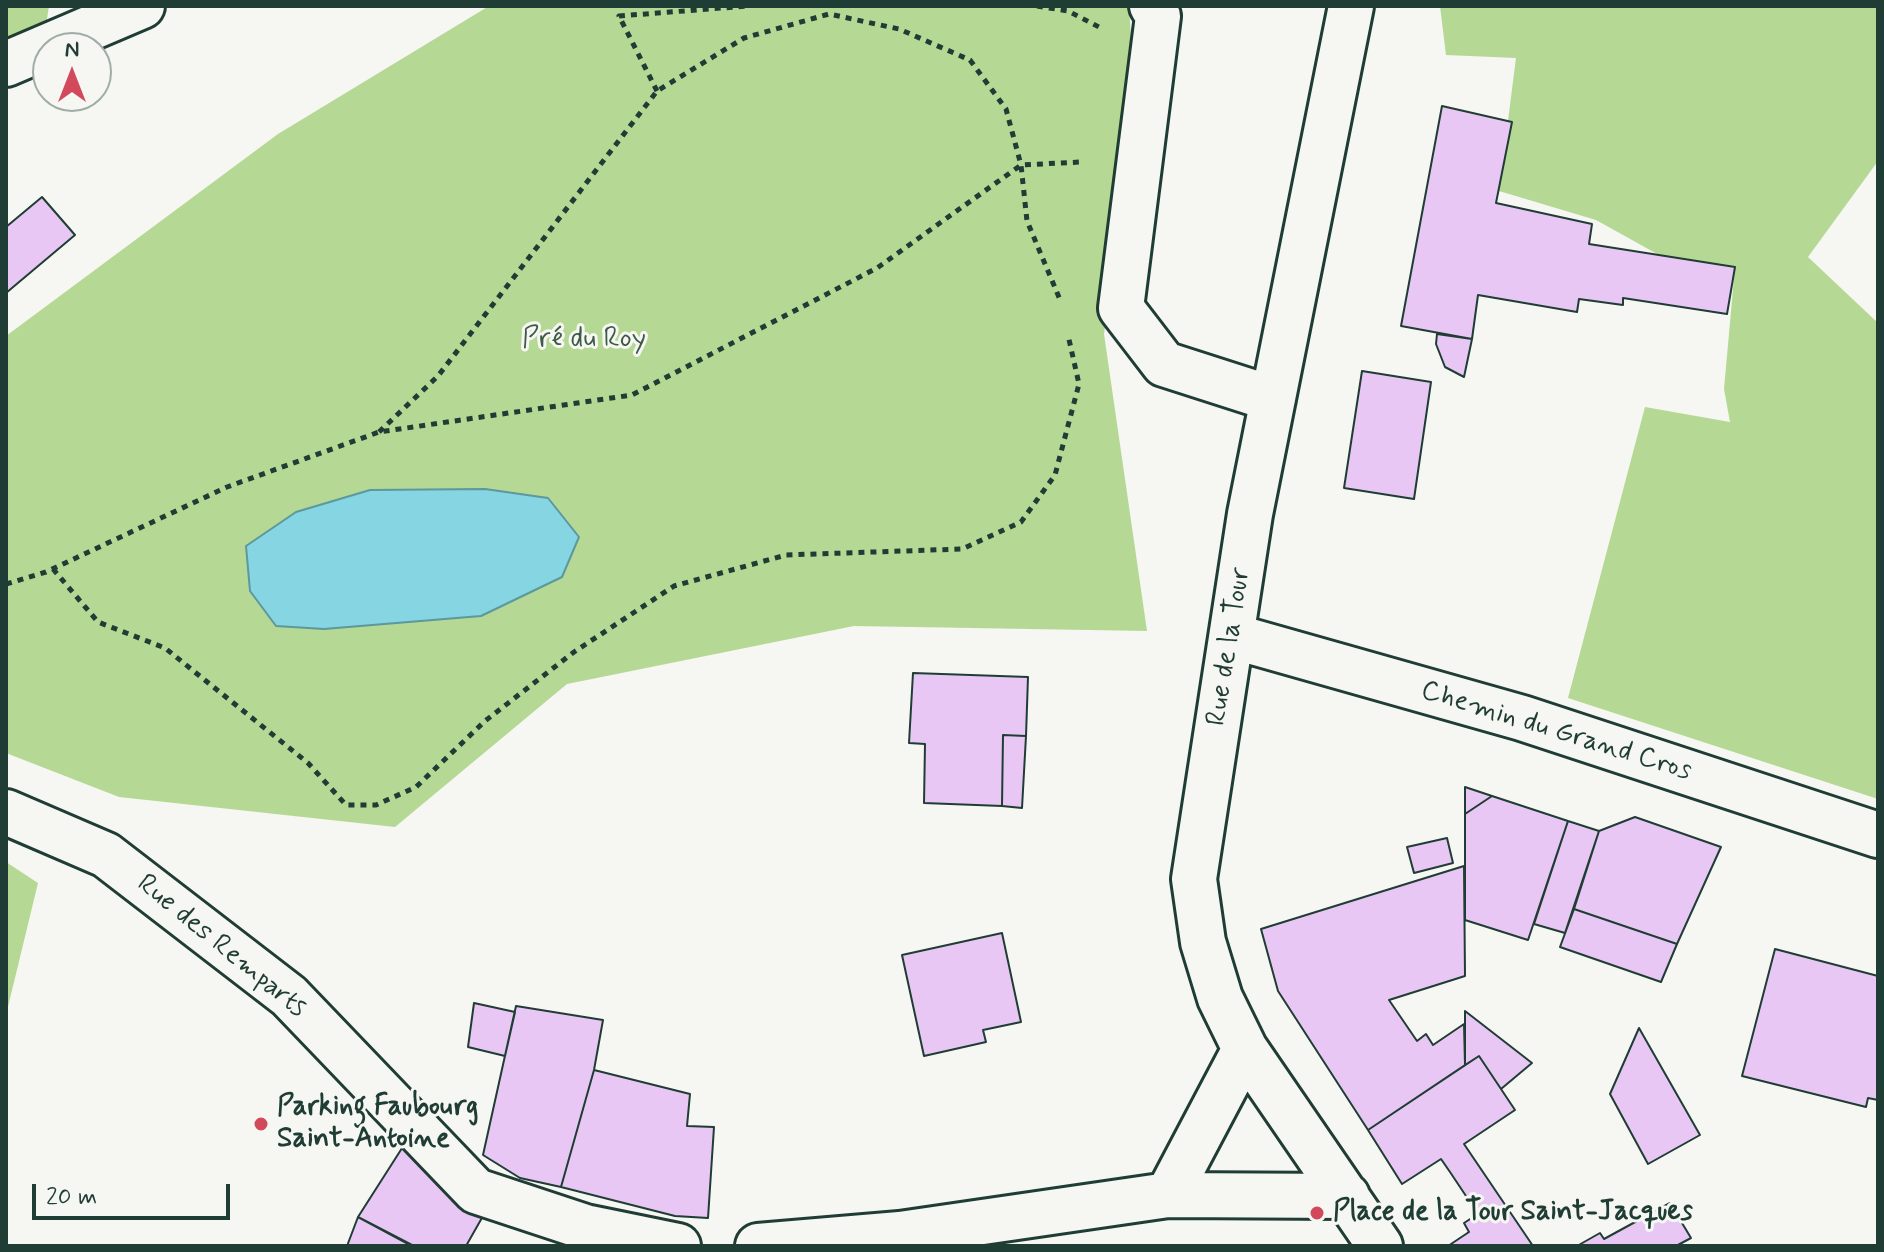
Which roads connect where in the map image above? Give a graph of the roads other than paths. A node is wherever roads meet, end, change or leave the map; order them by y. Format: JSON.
{"nodes":[{"id":1,"x":142,"y":6,"type":"edge"},
{"id":2,"x":1152,"y":6,"type":"edge"},
{"id":3,"x":1351,"y":6,"type":"edge"},
{"id":4,"x":6,"y":64,"type":"edge"},
{"id":5,"x":1273,"y":399,"type":"junction"},
{"id":6,"x":1232,"y":636,"type":"junction"},
{"id":7,"x":6,"y":812,"type":"edge"},
{"id":8,"x":1878,"y":835,"type":"edge"},
{"id":9,"x":1245,"y":1049,"type":"junction"},
{"id":10,"x":1168,"y":1195,"type":"junction"},
{"id":11,"x":1347,"y":1196,"type":"junction"},
{"id":12,"x":663,"y":1244,"type":"edge"},
{"id":13,"x":758,"y":1246,"type":"edge"},
{"id":14,"x":1380,"y":1246,"type":"edge"}],
"edges":[{"from":1,"to":4,"type":"street"},
{"from":2,"to":5,"type":"street"},
{"from":3,"to":5,"type":"street","name":"Rue de la Tour"},
{"from":5,"to":6,"type":"street","name":"Rue de la Tour"},
{"from":6,"to":8,"type":"street","name":"Chemin du Grand Cros"},
{"from":6,"to":9,"type":"street","name":"Rue de la Tour"},
{"from":7,"to":12,"type":"street","name":"Rue des Remparts"},
{"from":9,"to":10,"type":"street"},
{"from":9,"to":11,"type":"street","name":"Rue de la Tour"},
{"from":10,"to":11,"type":"street"},
{"from":10,"to":13,"type":"street"},
{"from":11,"to":14,"type":"street","name":"Rue de la Tour"}]}
